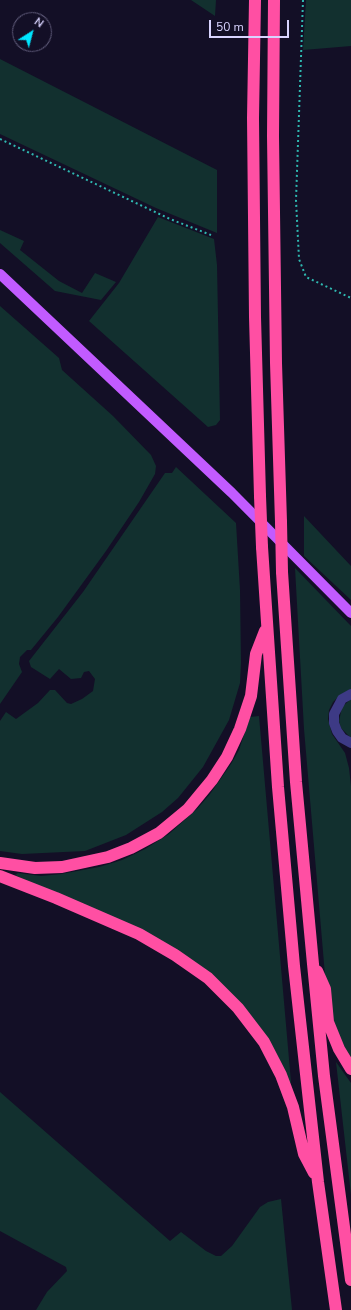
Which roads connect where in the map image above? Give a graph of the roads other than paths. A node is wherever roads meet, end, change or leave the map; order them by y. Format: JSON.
{"nodes":[{"id":1,"x":255,"y":0,"type":"edge"},
{"id":2,"x":274,"y":0,"type":"edge"},
{"id":3,"x":0,"y":274,"type":"edge"},
{"id":4,"x":351,"y":612,"type":"edge"},
{"id":5,"x":266,"y":626,"type":"junction"},
{"id":6,"x":351,"y":694,"type":"edge"},
{"id":7,"x":351,"y":743,"type":"edge"},
{"id":8,"x":0,"y":863,"type":"edge"},
{"id":9,"x":0,"y":876,"type":"edge"},
{"id":10,"x":313,"y":964,"type":"junction"},
{"id":11,"x":351,"y":1069,"type":"edge"},
{"id":12,"x":318,"y":1182,"type":"junction"},
{"id":13,"x":351,"y":1280,"type":"edge"},
{"id":14,"x":336,"y":1310,"type":"edge"}],
"edges":[{"from":1,"to":5,"type":"highway","bridge":true},
{"from":2,"to":10,"type":"highway","bridge":true},
{"from":3,"to":4,"type":"main road"},
{"from":5,"to":8,"type":"highway"},
{"from":5,"to":12,"type":"highway"},
{"from":6,"to":7,"type":"lane"},
{"from":9,"to":12,"type":"highway"},
{"from":10,"to":11,"type":"highway"},
{"from":10,"to":13,"type":"highway"},
{"from":12,"to":14,"type":"highway"}]}
